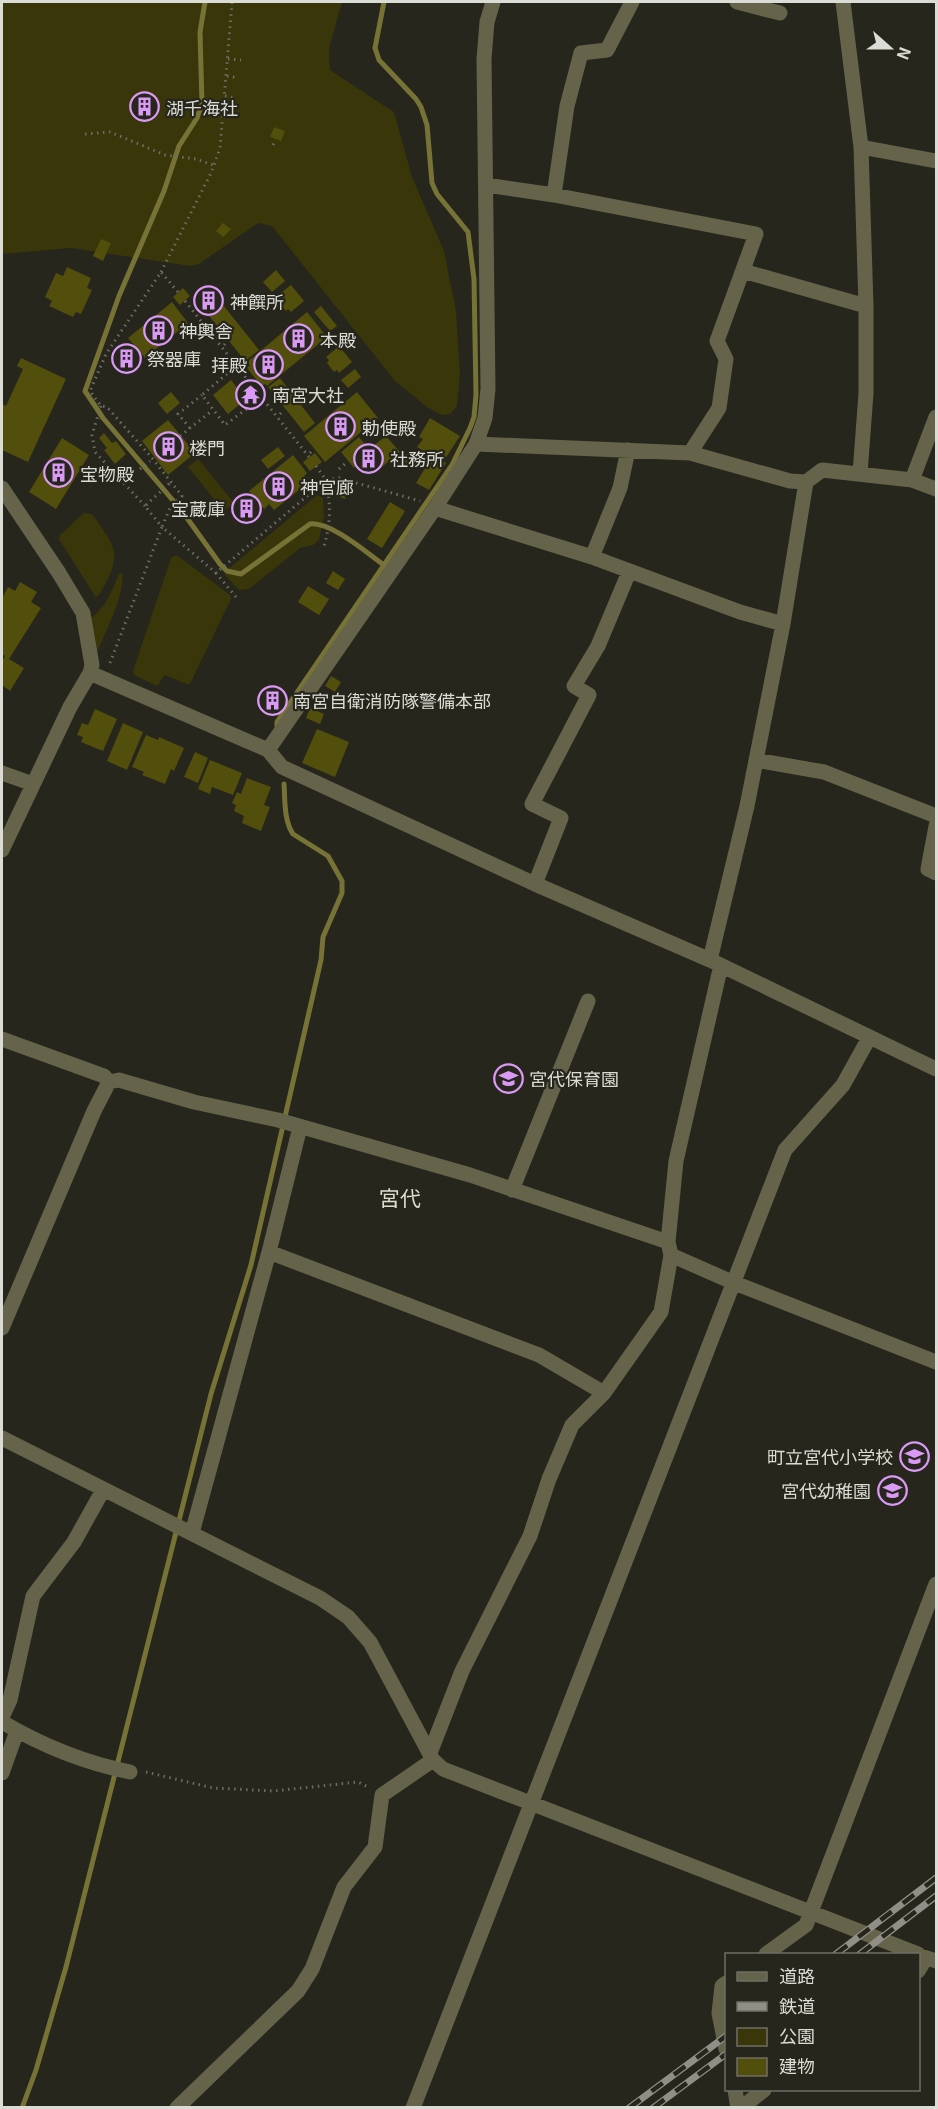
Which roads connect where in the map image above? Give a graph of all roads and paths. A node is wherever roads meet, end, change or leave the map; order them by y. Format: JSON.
{"nodes":[{"id":1,"x":232,"y":2,"type":"edge"},
{"id":2,"x":493,"y":2,"type":"edge"},
{"id":3,"x":632,"y":2,"type":"edge"},
{"id":4,"x":737,"y":2,"type":"edge"},
{"id":5,"x":843,"y":2,"type":"edge"},
{"id":6,"x":780,"y":13,"type":"dead end"},
{"id":7,"x":228,"y":59,"type":"junction"},
{"id":8,"x":241,"y":60,"type":"dead end"},
{"id":9,"x":227,"y":76,"type":"junction"},
{"id":10,"x":238,"y":78,"type":"dead end"},
{"id":11,"x":225,"y":96,"type":"junction"},
{"id":12,"x":235,"y":98,"type":"dead end"},
{"id":13,"x":85,"y":134,"type":"dead end"},
{"id":14,"x":861,"y":147,"type":"junction"},
{"id":15,"x":936,"y":161,"type":"edge"},
{"id":16,"x":213,"y":165,"type":"junction"},
{"id":17,"x":486,"y":186,"type":"junction"},
{"id":18,"x":554,"y":195,"type":"junction"},
{"id":19,"x":743,"y":271,"type":"junction"},
{"id":20,"x":161,"y":273,"type":"junction"},
{"id":21,"x":178,"y":292,"type":"dead end"},
{"id":22,"x":185,"y":300,"type":"dead end"},
{"id":23,"x":866,"y":306,"type":"junction"},
{"id":24,"x":236,"y":366,"type":"junction"},
{"id":25,"x":202,"y":395,"type":"junction"},
{"id":26,"x":261,"y":398,"type":"junction"},
{"id":27,"x":101,"y":406,"type":"junction"},
{"id":28,"x":213,"y":410,"type":"junction"},
{"id":29,"x":936,"y":417,"type":"edge"},
{"id":30,"x":190,"y":428,"type":"junction"},
{"id":31,"x":180,"y":436,"type":"dead end"},
{"id":32,"x":476,"y":444,"type":"junction"},
{"id":33,"x":628,"y":450,"type":"junction"},
{"id":34,"x":690,"y":453,"type":"junction"},
{"id":35,"x":310,"y":454,"type":"dead end"},
{"id":36,"x":152,"y":459,"type":"junction"},
{"id":37,"x":346,"y":463,"type":"dead end"},
{"id":38,"x":316,"y":466,"type":"dead end"},
{"id":39,"x":140,"y":469,"type":"dead end"},
{"id":40,"x":339,"y":469,"type":"dead end"},
{"id":41,"x":860,"y":474,"type":"junction"},
{"id":42,"x":326,"y":480,"type":"junction"},
{"id":43,"x":912,"y":480,"type":"junction"},
{"id":44,"x":806,"y":482,"type":"junction"},
{"id":45,"x":169,"y":483,"type":"junction"},
{"id":46,"x":2,"y":488,"type":"edge"},
{"id":47,"x":936,"y":489,"type":"edge"},
{"id":48,"x":420,"y":501,"type":"dead end"},
{"id":49,"x":145,"y":506,"type":"junction"},
{"id":50,"x":435,"y":508,"type":"junction"},
{"id":51,"x":162,"y":527,"type":"junction"},
{"id":52,"x":323,"y":549,"type":"dead end"},
{"id":53,"x":592,"y":557,"type":"junction"},
{"id":54,"x":218,"y":572,"type":"junction"},
{"id":55,"x":629,"y":572,"type":"junction"},
{"id":56,"x":236,"y":597,"type":"dead end"},
{"id":57,"x":783,"y":624,"type":"junction"},
{"id":58,"x":109,"y":666,"type":"dead end"},
{"id":59,"x":90,"y":673,"type":"junction"},
{"id":60,"x":268,"y":750,"type":"junction"},
{"id":61,"x":756,"y":760,"type":"junction"},
{"id":62,"x":2,"y":773,"type":"edge"},
{"id":63,"x":33,"y":784,"type":"junction"},
{"id":64,"x":936,"y":816,"type":"edge"},
{"id":65,"x":936,"y":826,"type":"edge"},
{"id":66,"x":2,"y":850,"type":"edge"},
{"id":67,"x":936,"y":873,"type":"edge"},
{"id":68,"x":535,"y":884,"type":"junction"},
{"id":69,"x":715,"y":963,"type":"junction"},
{"id":70,"x":588,"y":1001,"type":"dead end"},
{"id":71,"x":869,"y":1038,"type":"junction"},
{"id":72,"x":2,"y":1039,"type":"edge"},
{"id":73,"x":936,"y":1070,"type":"edge"},
{"id":74,"x":109,"y":1082,"type":"junction"},
{"id":75,"x":290,"y":1124,"type":"junction"},
{"id":76,"x":512,"y":1190,"type":"junction"},
{"id":77,"x":669,"y":1249,"type":"junction"},
{"id":78,"x":269,"y":1252,"type":"junction"},
{"id":79,"x":732,"y":1282,"type":"junction"},
{"id":80,"x":2,"y":1328,"type":"edge"},
{"id":81,"x":936,"y":1362,"type":"edge"},
{"id":82,"x":604,"y":1393,"type":"junction"},
{"id":83,"x":2,"y":1438,"type":"edge"},
{"id":84,"x":103,"y":1490,"type":"junction"},
{"id":85,"x":181,"y":1528,"type":"junction"},
{"id":86,"x":936,"y":1584,"type":"edge"},
{"id":87,"x":2,"y":1717,"type":"edge"},
{"id":88,"x":2,"y":1722,"type":"edge"},
{"id":89,"x":17,"y":1731,"type":"junction"},
{"id":90,"x":431,"y":1756,"type":"junction"},
{"id":91,"x":130,"y":1772,"type":"joint"},
{"id":92,"x":2,"y":1773,"type":"edge"},
{"id":93,"x":382,"y":1795,"type":"junction"},
{"id":94,"x":531,"y":1805,"type":"junction"},
{"id":95,"x":810,"y":1914,"type":"junction"},
{"id":96,"x":767,"y":1953,"type":"edge"},
{"id":97,"x":907,"y":1953,"type":"edge"},
{"id":98,"x":725,"y":1984,"type":"edge"},
{"id":99,"x":725,"y":2044,"type":"edge"},
{"id":100,"x":735,"y":2091,"type":"edge"},
{"id":101,"x":764,"y":2091,"type":"edge"},
{"id":102,"x":177,"y":2108,"type":"edge"},
{"id":103,"x":413,"y":2108,"type":"edge"},
{"id":104,"x":740,"y":2108,"type":"edge"}],
"edges":[{"from":1,"to":7,"type":"path"},
{"from":2,"to":17,"type":"street"},
{"from":3,"to":18,"type":"street"},
{"from":4,"to":6,"type":"street"},
{"from":5,"to":14,"type":"street"},
{"from":7,"to":8,"type":"path"},
{"from":7,"to":9,"type":"path"},
{"from":9,"to":10,"type":"path"},
{"from":9,"to":11,"type":"path"},
{"from":11,"to":12,"type":"path"},
{"from":11,"to":16,"type":"path"},
{"from":13,"to":16,"type":"path"},
{"from":14,"to":15,"type":"street"},
{"from":14,"to":23,"type":"street"},
{"from":16,"to":20,"type":"path"},
{"from":17,"to":18,"type":"street"},
{"from":17,"to":32,"type":"street"},
{"from":18,"to":19,"type":"street"},
{"from":19,"to":23,"type":"street"},
{"from":19,"to":34,"type":"street"},
{"from":20,"to":21,"type":"path"},
{"from":20,"to":27,"type":"path"},
{"from":22,"to":24,"type":"path"},
{"from":23,"to":41,"type":"street"},
{"from":24,"to":25,"type":"path"},
{"from":24,"to":26,"type":"path"},
{"from":25,"to":28,"type":"path"},
{"from":25,"to":30,"type":"path"},
{"from":26,"to":28,"type":"path"},
{"from":26,"to":35,"type":"path"},
{"from":27,"to":36,"type":"path"},
{"from":27,"to":49,"type":"path"},
{"from":28,"to":30,"type":"path"},
{"from":29,"to":43,"type":"street"},
{"from":30,"to":31,"type":"path"},
{"from":32,"to":33,"type":"street"},
{"from":32,"to":50,"type":"street"},
{"from":33,"to":34,"type":"street"},
{"from":33,"to":53,"type":"street"},
{"from":34,"to":44,"type":"street"},
{"from":36,"to":39,"type":"path"},
{"from":36,"to":45,"type":"path"},
{"from":37,"to":40,"type":"path"},
{"from":38,"to":42,"type":"path"},
{"from":41,"to":43,"type":"street"},
{"from":41,"to":44,"type":"street"},
{"from":42,"to":48,"type":"path"},
{"from":42,"to":52,"type":"path"},
{"from":42,"to":54,"type":"path"},
{"from":43,"to":47,"type":"street"},
{"from":44,"to":57,"type":"street"},
{"from":45,"to":49,"type":"path"},
{"from":45,"to":51,"type":"path"},
{"from":46,"to":59,"type":"street"},
{"from":49,"to":51,"type":"path"},
{"from":50,"to":53,"type":"street"},
{"from":50,"to":60,"type":"street"},
{"from":51,"to":54,"type":"path"},
{"from":51,"to":58,"type":"path"},
{"from":53,"to":55,"type":"street"},
{"from":54,"to":56,"type":"path"},
{"from":55,"to":57,"type":"street"},
{"from":55,"to":68,"type":"street"},
{"from":57,"to":61,"type":"street"},
{"from":59,"to":60,"type":"street"},
{"from":59,"to":63,"type":"street"},
{"from":60,"to":68,"type":"street"},
{"from":61,"to":64,"type":"street"},
{"from":61,"to":69,"type":"street"},
{"from":62,"to":63,"type":"street"},
{"from":63,"to":66,"type":"street"},
{"from":65,"to":67,"type":"street"},
{"from":68,"to":69,"type":"street"},
{"from":69,"to":71,"type":"street"},
{"from":69,"to":77,"type":"street"},
{"from":70,"to":76,"type":"street"},
{"from":71,"to":73,"type":"street"},
{"from":71,"to":79,"type":"street"},
{"from":72,"to":74,"type":"street"},
{"from":74,"to":75,"type":"street"},
{"from":74,"to":80,"type":"street"},
{"from":75,"to":76,"type":"street"},
{"from":75,"to":78,"type":"street"},
{"from":76,"to":77,"type":"street"},
{"from":77,"to":79,"type":"street"},
{"from":77,"to":82,"type":"street"},
{"from":78,"to":82,"type":"street"},
{"from":78,"to":85,"type":"street"},
{"from":79,"to":81,"type":"street"},
{"from":79,"to":94,"type":"street"},
{"from":82,"to":90,"type":"street"},
{"from":83,"to":84,"type":"street"},
{"from":84,"to":85,"type":"street"},
{"from":84,"to":87,"type":"street"},
{"from":85,"to":90,"type":"street"},
{"from":86,"to":95,"type":"street"},
{"from":88,"to":89,"type":"street"},
{"from":89,"to":91,"type":"street"},
{"from":89,"to":92,"type":"street"},
{"from":90,"to":93,"type":"street"},
{"from":90,"to":94,"type":"street"},
{"from":91,"to":93,"type":"path"},
{"from":93,"to":102,"type":"street"},
{"from":94,"to":95,"type":"street"},
{"from":94,"to":103,"type":"street"},
{"from":95,"to":96,"type":"street"},
{"from":95,"to":97,"type":"street"},
{"from":98,"to":99,"type":"street"},
{"from":100,"to":104,"type":"street"},
{"from":101,"to":104,"type":"street"}]}
